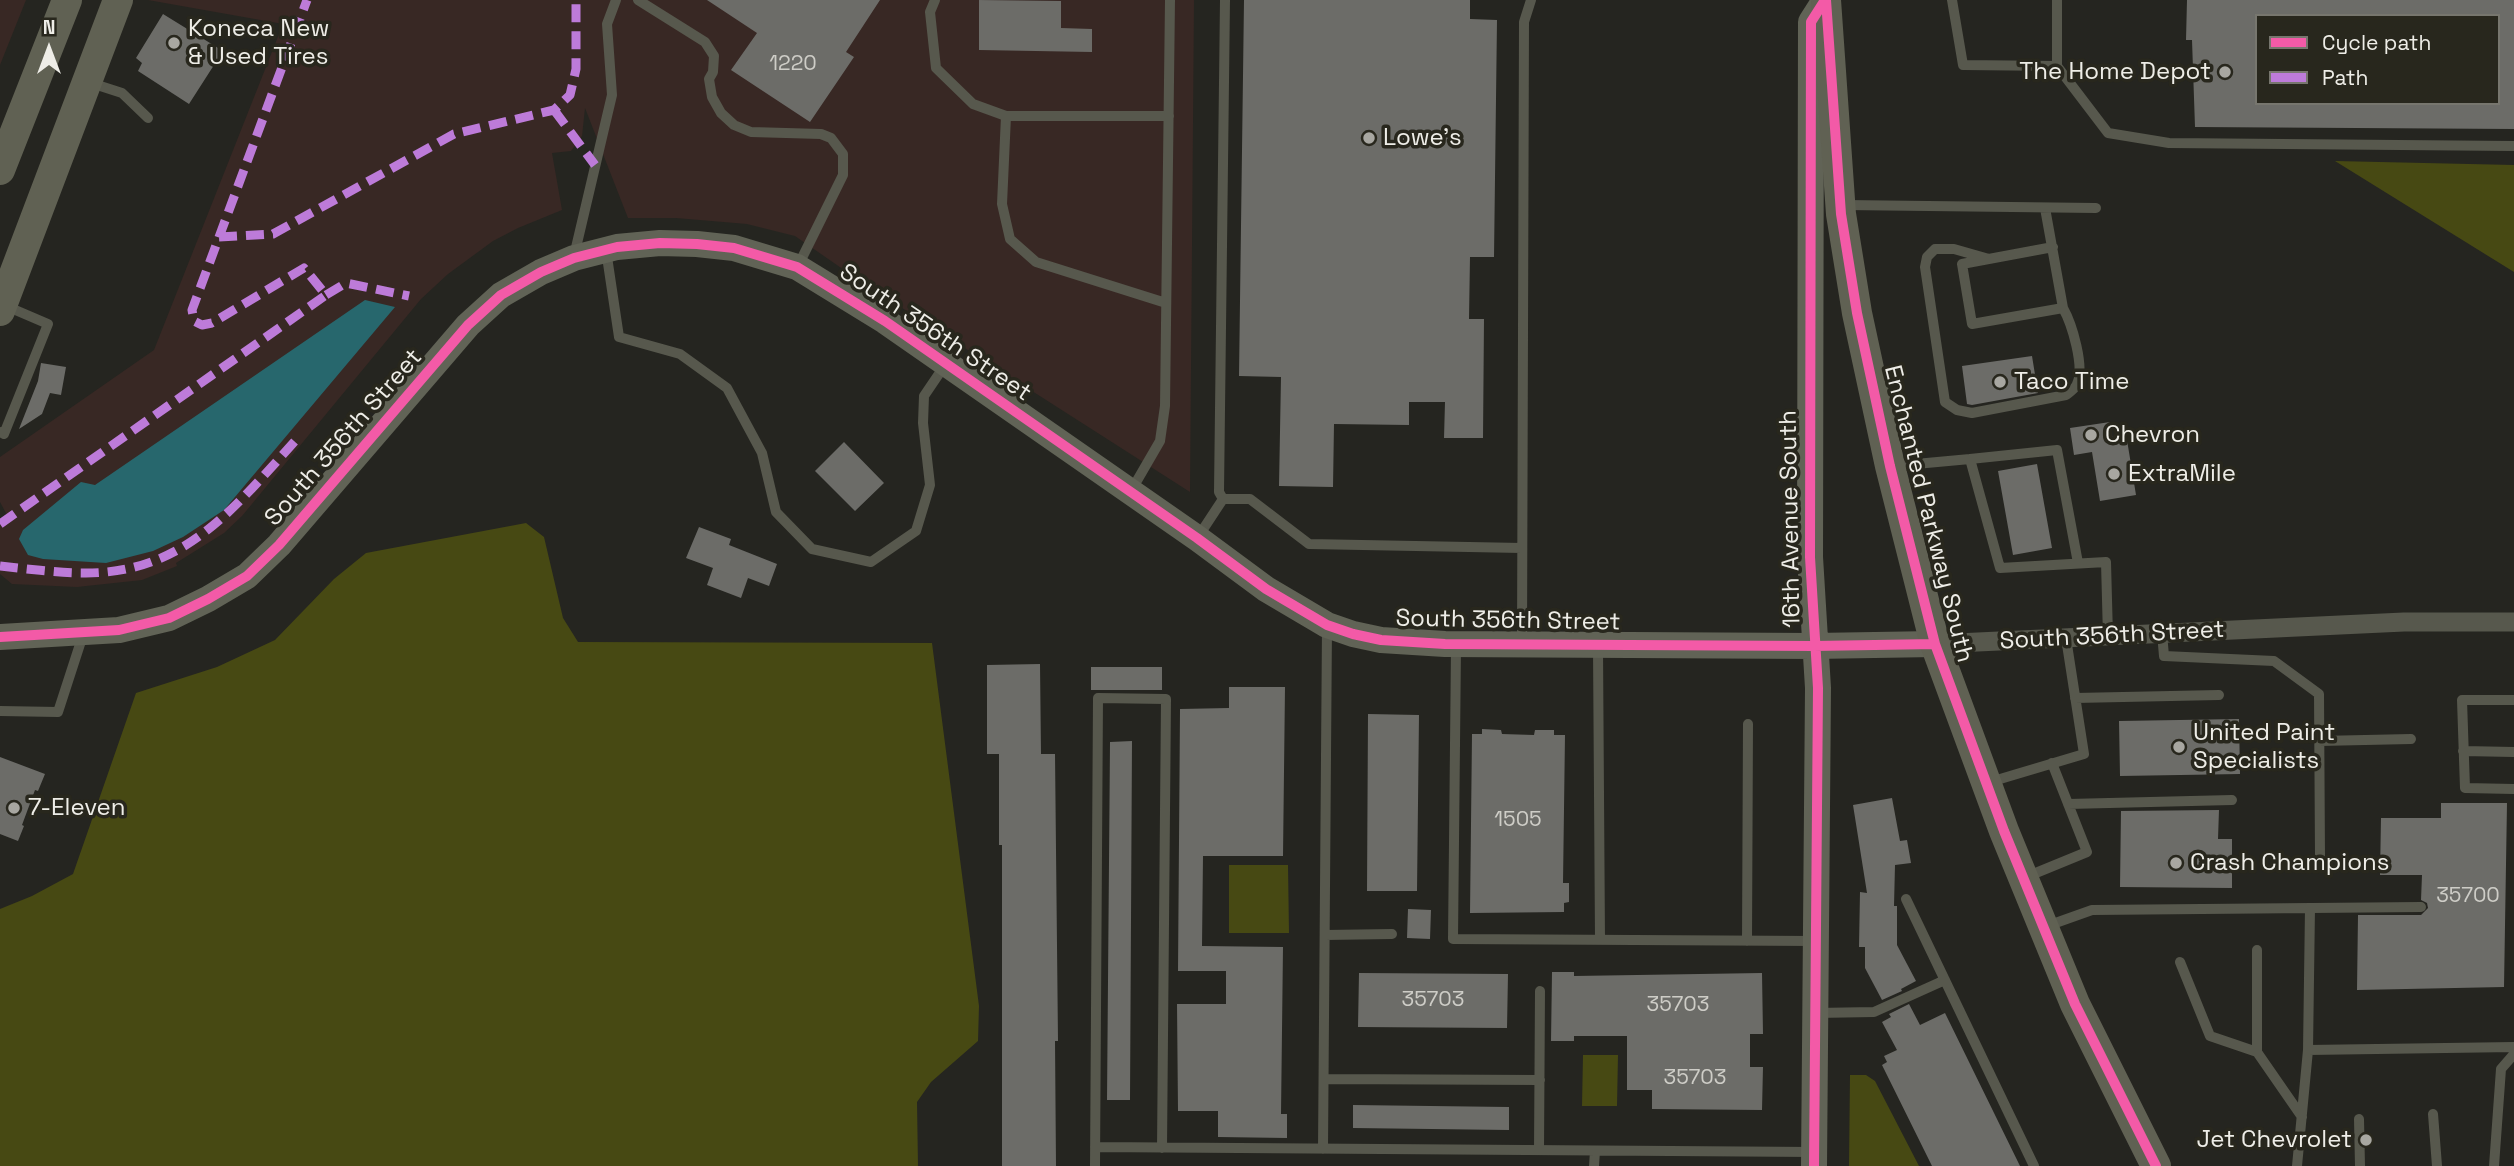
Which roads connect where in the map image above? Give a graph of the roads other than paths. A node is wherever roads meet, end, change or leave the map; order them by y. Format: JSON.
{"nodes":[{"id":1,"x":67,"y":0,"type":"edge"},
{"id":2,"x":118,"y":0,"type":"edge"},
{"id":3,"x":616,"y":0,"type":"edge"},
{"id":4,"x":638,"y":0,"type":"edge"},
{"id":5,"x":935,"y":0,"type":"edge"},
{"id":6,"x":1170,"y":0,"type":"edge"},
{"id":7,"x":1225,"y":0,"type":"edge"},
{"id":8,"x":1531,"y":0,"type":"edge"},
{"id":9,"x":1825,"y":0,"type":"edge"},
{"id":10,"x":1952,"y":0,"type":"edge"},
{"id":11,"x":2057,"y":0,"type":"edge"},
{"id":12,"x":2057,"y":66,"type":"junction"},
{"id":13,"x":87,"y":81,"type":"junction"},
{"id":14,"x":1006,"y":116,"type":"junction"},
{"id":15,"x":1169,"y":116,"type":"junction"},
{"id":16,"x":148,"y":118,"type":"dead end"},
{"id":17,"x":2514,"y":146,"type":"edge"},
{"id":18,"x":0,"y":170,"type":"edge"},
{"id":19,"x":1840,"y":205,"type":"junction"},
{"id":20,"x":2045,"y":208,"type":"junction"},
{"id":21,"x":2096,"y":208,"type":"dead end"},
{"id":22,"x":2053,"y":247,"type":"junction"},
{"id":23,"x":606,"y":250,"type":"junction"},
{"id":24,"x":574,"y":258,"type":"junction"},
{"id":25,"x":1989,"y":259,"type":"junction"},
{"id":26,"x":797,"y":267,"type":"junction"},
{"id":27,"x":1166,"y":303,"type":"junction"},
{"id":28,"x":1,"y":308,"type":"edge"},
{"id":29,"x":2063,"y":308,"type":"junction"},
{"id":30,"x":946,"y":363,"type":"junction"},
{"id":31,"x":0,"y":432,"type":"edge"},
{"id":32,"x":1970,"y":459,"type":"junction"},
{"id":33,"x":1890,"y":466,"type":"junction"},
{"id":34,"x":1130,"y":492,"type":"junction"},
{"id":35,"x":1223,"y":499,"type":"junction"},
{"id":36,"x":1197,"y":538,"type":"junction"},
{"id":37,"x":1522,"y":548,"type":"junction"},
{"id":38,"x":2078,"y":563,"type":"junction"},
{"id":39,"x":2514,"y":622,"type":"edge"},
{"id":40,"x":1327,"y":625,"type":"junction"},
{"id":41,"x":83,"y":632,"type":"junction"},
{"id":42,"x":2162,"y":633,"type":"junction"},
{"id":43,"x":0,"y":638,"type":"edge"},
{"id":44,"x":2066,"y":638,"type":"junction"},
{"id":45,"x":2108,"y":638,"type":"junction"},
{"id":46,"x":1522,"y":643,"type":"junction"},
{"id":47,"x":1456,"y":644,"type":"junction"},
{"id":48,"x":1598,"y":644,"type":"junction"},
{"id":49,"x":1935,"y":644,"type":"junction"},
{"id":50,"x":1814,"y":646,"type":"junction"},
{"id":51,"x":2218,"y":695,"type":"dead end"},
{"id":52,"x":2075,"y":698,"type":"junction"},
{"id":53,"x":2514,"y":700,"type":"edge"},
{"id":54,"x":0,"y":711,"type":"edge"},
{"id":55,"x":1748,"y":724,"type":"dead end"},
{"id":56,"x":2412,"y":739,"type":"dead end"},
{"id":57,"x":2319,"y":741,"type":"junction"},
{"id":58,"x":2463,"y":751,"type":"junction"},
{"id":59,"x":2514,"y":752,"type":"edge"},
{"id":60,"x":2052,"y":763,"type":"junction"},
{"id":61,"x":1986,"y":783,"type":"junction"},
{"id":62,"x":2514,"y":789,"type":"edge"},
{"id":63,"x":2232,"y":800,"type":"dead end"},
{"id":64,"x":2068,"y":804,"type":"junction"},
{"id":65,"x":2320,"y":858,"type":"dead end"},
{"id":66,"x":2024,"y":878,"type":"junction"},
{"id":67,"x":1906,"y":899,"type":"dead end"},
{"id":68,"x":2421,"y":907,"type":"dead end"},
{"id":69,"x":2310,"y":908,"type":"junction"},
{"id":70,"x":2044,"y":928,"type":"junction"},
{"id":71,"x":1392,"y":934,"type":"dead end"},
{"id":72,"x":1325,"y":935,"type":"junction"},
{"id":73,"x":1600,"y":940,"type":"junction"},
{"id":74,"x":1747,"y":941,"type":"junction"},
{"id":75,"x":1815,"y":941,"type":"junction"},
{"id":76,"x":2257,"y":950,"type":"dead end"},
{"id":77,"x":2180,"y":962,"type":"dead end"},
{"id":78,"x":1945,"y":980,"type":"junction"},
{"id":79,"x":1541,"y":991,"type":"dead end"},
{"id":80,"x":1815,"y":1013,"type":"junction"},
{"id":81,"x":2514,"y":1047,"type":"edge"},
{"id":82,"x":2308,"y":1050,"type":"junction"},
{"id":83,"x":2257,"y":1052,"type":"junction"},
{"id":84,"x":2514,"y":1054,"type":"edge"},
{"id":85,"x":1324,"y":1079,"type":"junction"},
{"id":86,"x":1540,"y":1080,"type":"junction"},
{"id":87,"x":2433,"y":1114,"type":"dead end"},
{"id":88,"x":2302,"y":1117,"type":"junction"},
{"id":89,"x":2359,"y":1119,"type":"dead end"},
{"id":90,"x":1095,"y":1147,"type":"junction"},
{"id":91,"x":1162,"y":1147,"type":"junction"},
{"id":92,"x":1323,"y":1149,"type":"junction"},
{"id":93,"x":1539,"y":1150,"type":"junction"},
{"id":94,"x":1595,"y":1151,"type":"junction"},
{"id":95,"x":1814,"y":1159,"type":"edge"},
{"id":96,"x":1095,"y":1166,"type":"edge"},
{"id":97,"x":1594,"y":1166,"type":"edge"},
{"id":98,"x":2034,"y":1166,"type":"edge"},
{"id":99,"x":2156,"y":1166,"type":"edge"},
{"id":100,"x":2297,"y":1166,"type":"edge"},
{"id":101,"x":2360,"y":1166,"type":"edge"},
{"id":102,"x":2437,"y":1166,"type":"edge"},
{"id":103,"x":2494,"y":1166,"type":"edge"}],
"edges":[{"from":1,"to":18,"type":"main road"},
{"from":2,"to":13,"type":"main road"},
{"from":3,"to":24,"type":"lane"},
{"from":4,"to":26,"type":"lane"},
{"from":5,"to":14,"type":"lane"},
{"from":6,"to":15,"type":"lane"},
{"from":7,"to":35,"type":"lane"},
{"from":8,"to":37,"type":"lane"},
{"from":9,"to":19,"type":"main road","name":"Enchanted Parkway South"},
{"from":9,"to":50,"type":"main road","name":"16th Avenue South"},
{"from":10,"to":12,"type":"lane"},
{"from":11,"to":12,"type":"lane"},
{"from":12,"to":17,"type":"lane"},
{"from":13,"to":16,"type":"lane"},
{"from":13,"to":28,"type":"main road"},
{"from":14,"to":15,"type":"lane"},
{"from":14,"to":27,"type":"lane"},
{"from":15,"to":27,"type":"lane"},
{"from":19,"to":20,"type":"lane"},
{"from":19,"to":33,"type":"main road","name":"Enchanted Parkway South"},
{"from":20,"to":21,"type":"lane"},
{"from":20,"to":22,"type":"lane"},
{"from":22,"to":25,"type":"lane"},
{"from":22,"to":29,"type":"lane"},
{"from":23,"to":24,"type":"main road","name":"South 356th Street"},
{"from":23,"to":26,"type":"main road","name":"South 356th Street"},
{"from":23,"to":30,"type":"lane"},
{"from":24,"to":41,"type":"main road","name":"South 356th Street"},
{"from":25,"to":29,"type":"lane"},
{"from":25,"to":29,"type":"lane"},
{"from":26,"to":30,"type":"main road","name":"South 356th Street"},
{"from":27,"to":34,"type":"lane"},
{"from":28,"to":31,"type":"lane"},
{"from":30,"to":34,"type":"main road","name":"South 356th Street"},
{"from":32,"to":33,"type":"lane"},
{"from":32,"to":38,"type":"lane"},
{"from":32,"to":38,"type":"lane"},
{"from":33,"to":49,"type":"main road","name":"Enchanted Parkway South"},
{"from":34,"to":36,"type":"main road","name":"South 356th Street"},
{"from":35,"to":36,"type":"lane"},
{"from":35,"to":37,"type":"lane"},
{"from":36,"to":40,"type":"main road","name":"South 356th Street"},
{"from":37,"to":46,"type":"lane"},
{"from":38,"to":45,"type":"lane"},
{"from":39,"to":42,"type":"street","name":"South 356th Street"},
{"from":40,"to":47,"type":"main road","name":"South 356th Street"},
{"from":40,"to":72,"type":"lane"},
{"from":41,"to":43,"type":"main road","name":"South 356th Street"},
{"from":41,"to":54,"type":"lane"},
{"from":42,"to":45,"type":"street","name":"South 356th Street"},
{"from":42,"to":57,"type":"lane"},
{"from":44,"to":45,"type":"street","name":"South 356th Street"},
{"from":44,"to":49,"type":"street","name":"South 356th Street"},
{"from":44,"to":52,"type":"lane"},
{"from":46,"to":47,"type":"main road","name":"South 356th Street"},
{"from":46,"to":48,"type":"main road","name":"South 356th Street"},
{"from":47,"to":73,"type":"lane"},
{"from":48,"to":50,"type":"main road","name":"South 356th Street"},
{"from":48,"to":73,"type":"lane"},
{"from":49,"to":50,"type":"main road","name":"South 356th Street"},
{"from":49,"to":61,"type":"main road","name":"Enchanted Parkway South"},
{"from":50,"to":75,"type":"main road","name":"16th Avenue South"},
{"from":51,"to":52,"type":"lane"},
{"from":52,"to":60,"type":"lane"},
{"from":53,"to":58,"type":"lane"},
{"from":55,"to":74,"type":"lane"},
{"from":56,"to":57,"type":"lane"},
{"from":57,"to":65,"type":"lane"},
{"from":58,"to":59,"type":"lane"},
{"from":58,"to":62,"type":"lane"},
{"from":60,"to":61,"type":"lane"},
{"from":60,"to":64,"type":"lane"},
{"from":61,"to":66,"type":"main road","name":"Enchanted Parkway South"},
{"from":63,"to":64,"type":"lane"},
{"from":64,"to":66,"type":"lane"},
{"from":66,"to":70,"type":"main road","name":"Enchanted Parkway South"},
{"from":67,"to":78,"type":"lane"},
{"from":68,"to":69,"type":"lane"},
{"from":69,"to":70,"type":"lane"},
{"from":69,"to":82,"type":"lane"},
{"from":70,"to":99,"type":"main road","name":"Enchanted Parkway South"},
{"from":71,"to":72,"type":"lane"},
{"from":72,"to":85,"type":"lane"},
{"from":73,"to":74,"type":"lane"},
{"from":74,"to":75,"type":"lane"},
{"from":75,"to":80,"type":"main road","name":"16th Avenue South"},
{"from":76,"to":83,"type":"lane"},
{"from":77,"to":83,"type":"lane"},
{"from":78,"to":80,"type":"lane"},
{"from":78,"to":98,"type":"lane"},
{"from":79,"to":86,"type":"lane"},
{"from":80,"to":95,"type":"main road","name":"16th Avenue South"},
{"from":81,"to":82,"type":"lane"},
{"from":82,"to":88,"type":"lane"},
{"from":83,"to":88,"type":"lane"},
{"from":84,"to":103,"type":"lane"},
{"from":85,"to":86,"type":"lane"},
{"from":85,"to":92,"type":"lane"},
{"from":86,"to":93,"type":"lane"},
{"from":87,"to":102,"type":"lane"},
{"from":88,"to":100,"type":"lane"},
{"from":89,"to":101,"type":"lane"},
{"from":90,"to":91,"type":"lane"},
{"from":90,"to":91,"type":"lane"},
{"from":90,"to":96,"type":"lane"},
{"from":91,"to":92,"type":"lane"},
{"from":92,"to":93,"type":"lane"},
{"from":93,"to":94,"type":"lane"},
{"from":94,"to":95,"type":"lane"},
{"from":94,"to":97,"type":"lane"}]}
